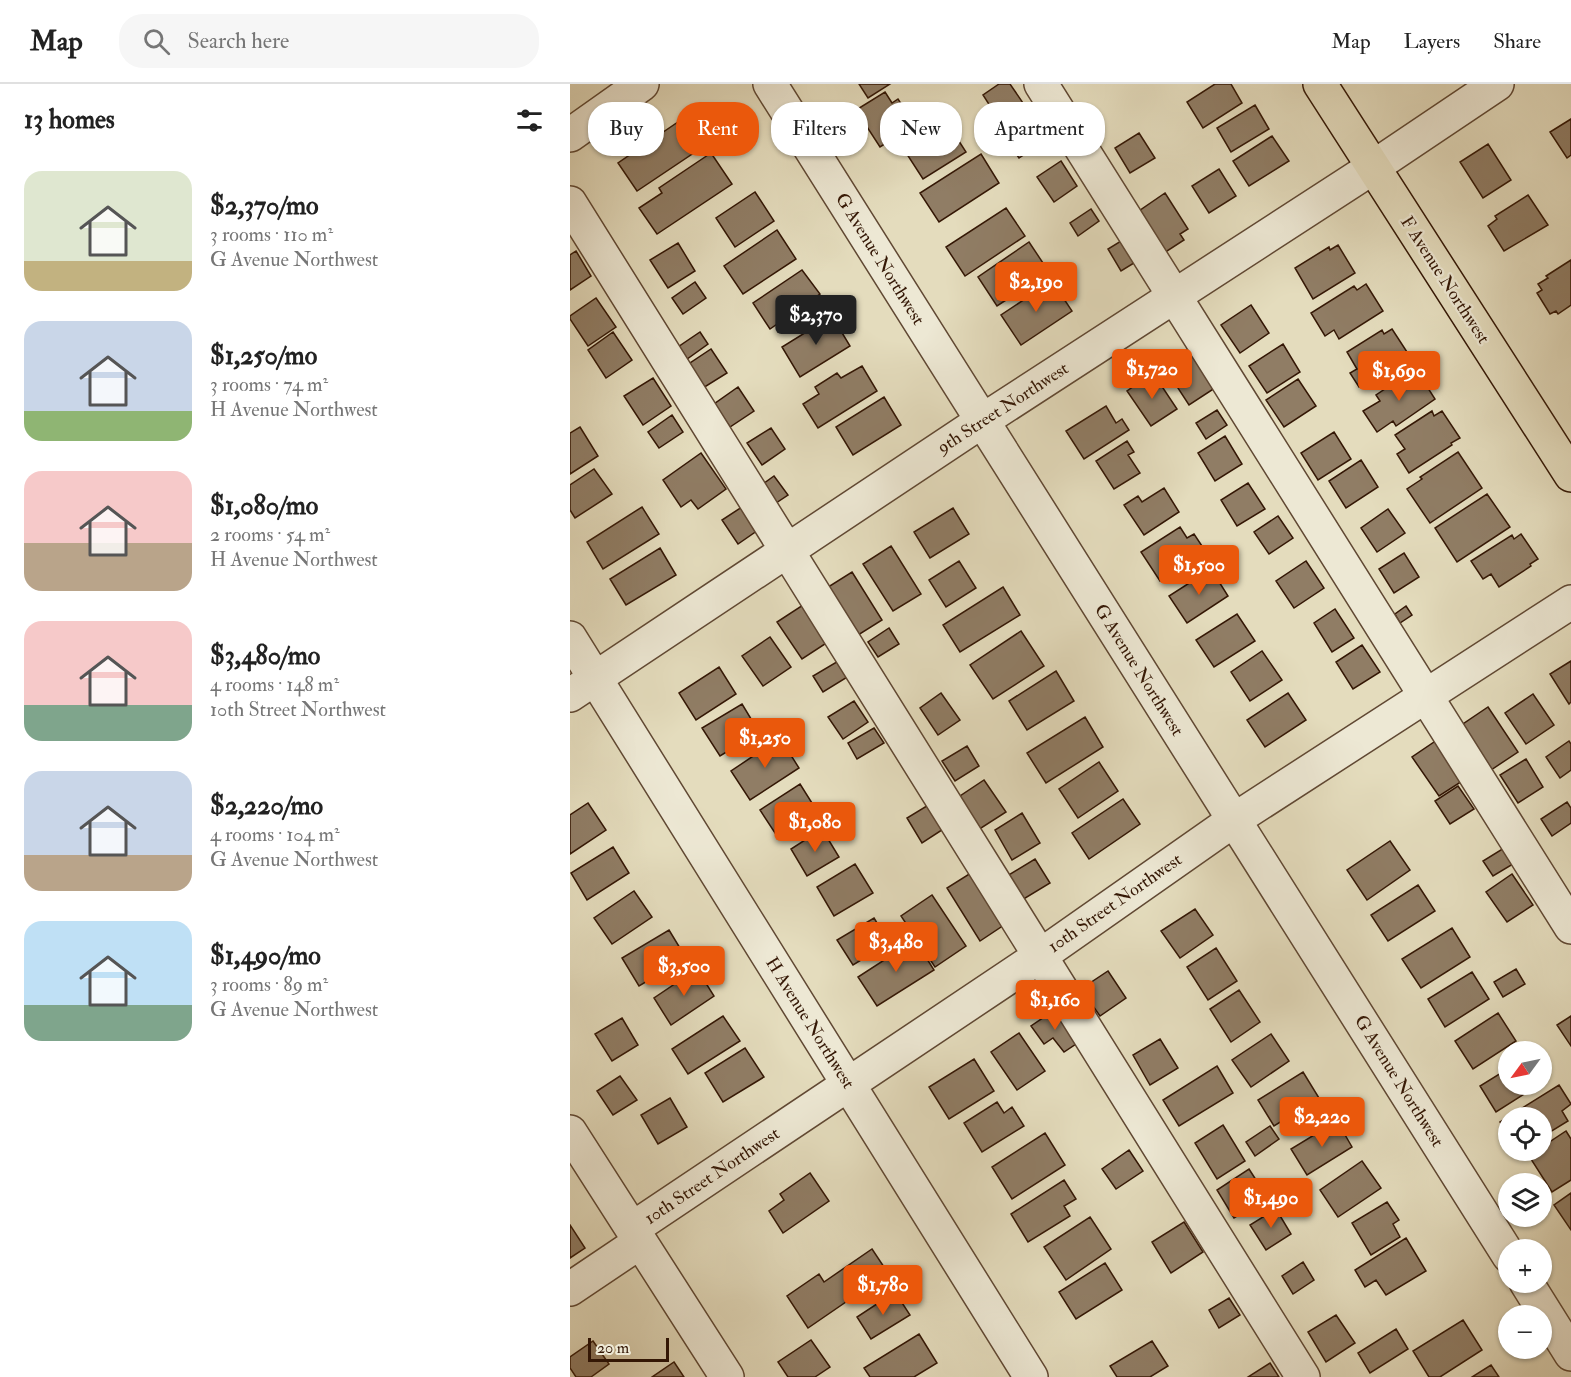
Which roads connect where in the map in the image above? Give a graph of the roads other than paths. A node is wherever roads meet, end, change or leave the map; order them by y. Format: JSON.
{"nodes":[{"id":1,"x":642,"y":84,"type":"edge"},
{"id":2,"x":770,"y":84,"type":"edge"},
{"id":3,"x":1041,"y":84,"type":"edge"},
{"id":4,"x":1320,"y":84,"type":"edge"},
{"id":5,"x":1497,"y":84,"type":"edge"},
{"id":6,"x":570,"y":135,"type":"edge"},
{"id":7,"x":1372,"y":168,"type":"junction"},
{"id":8,"x":570,"y":203,"type":"edge"},
{"id":9,"x":1175,"y":297,"type":"junction"},
{"id":10,"x":982,"y":421,"type":"junction"},
{"id":11,"x":1571,"y":475,"type":"edge"},
{"id":12,"x":788,"y":551,"type":"junction"},
{"id":13,"x":1571,"y":603,"type":"edge"},
{"id":14,"x":570,"y":638,"type":"edge"},
{"id":15,"x":583,"y":686,"type":"edge"},
{"id":16,"x":1426,"y":697,"type":"junction"},
{"id":17,"x":1234,"y":820,"type":"junction"},
{"id":18,"x":1571,"y":927,"type":"edge"},
{"id":19,"x":1040,"y":956,"type":"junction"},
{"id":20,"x":849,"y":1084,"type":"junction"},
{"id":21,"x":570,"y":1132,"type":"edge"},
{"id":22,"x":636,"y":1235,"type":"junction"},
{"id":23,"x":1498,"y":1239,"type":"edge"},
{"id":24,"x":570,"y":1289,"type":"edge"},
{"id":25,"x":1533,"y":1293,"type":"edge"},
{"id":26,"x":1571,"y":1354,"type":"edge"},
{"id":27,"x":727,"y":1377,"type":"edge"},
{"id":28,"x":1031,"y":1377,"type":"edge"},
{"id":29,"x":1303,"y":1377,"type":"edge"}],
"edges":[{"from":1,"to":6,"type":"street"},
{"from":2,"to":10,"type":"street","name":"G Avenue Northwest"},
{"from":3,"to":9,"type":"street"},
{"from":4,"to":7,"type":"main road","name":"F Avenue Northwest"},
{"from":5,"to":7,"type":"street","name":"9th Street Northwest"},
{"from":7,"to":9,"type":"street","name":"9th Street Northwest"},
{"from":7,"to":11,"type":"main road","name":"F Avenue Northwest"},
{"from":8,"to":12,"type":"street"},
{"from":9,"to":10,"type":"street","name":"9th Street Northwest"},
{"from":9,"to":16,"type":"street"},
{"from":10,"to":12,"type":"street","name":"9th Street Northwest"},
{"from":10,"to":17,"type":"street","name":"G Avenue Northwest"},
{"from":12,"to":15,"type":"street","name":"9th Street Northwest"},
{"from":12,"to":19,"type":"street"},
{"from":13,"to":16,"type":"street","name":"10th Street Northwest"},
{"from":14,"to":15,"type":"street","name":"H Avenue Northwest"},
{"from":15,"to":20,"type":"street","name":"H Avenue Northwest"},
{"from":16,"to":17,"type":"street","name":"10th Street Northwest"},
{"from":16,"to":18,"type":"street"},
{"from":17,"to":19,"type":"street","name":"10th Street Northwest"},
{"from":17,"to":23,"type":"street","name":"G Avenue Northwest"},
{"from":19,"to":20,"type":"street","name":"10th Street Northwest"},
{"from":19,"to":29,"type":"street"},
{"from":20,"to":22,"type":"street","name":"10th Street Northwest"},
{"from":20,"to":28,"type":"street","name":"H Avenue Northwest"},
{"from":21,"to":22,"type":"street"},
{"from":22,"to":24,"type":"street","name":"10th Street Northwest"},
{"from":22,"to":27,"type":"street"},
{"from":25,"to":26,"type":"street"}]}
